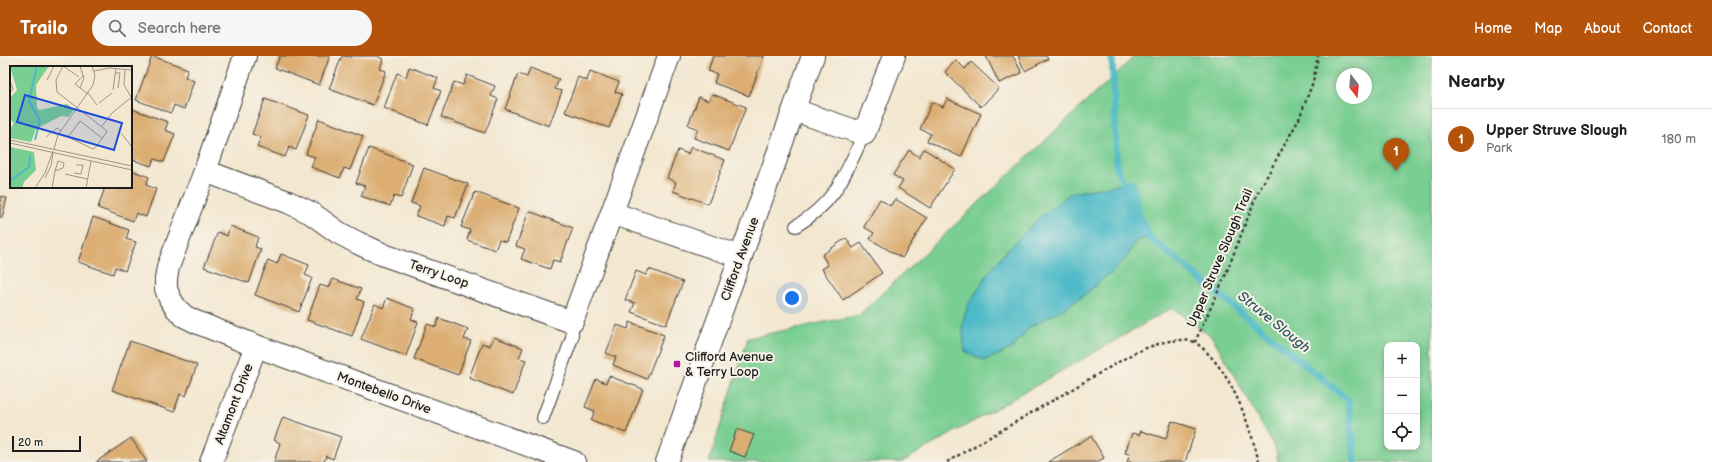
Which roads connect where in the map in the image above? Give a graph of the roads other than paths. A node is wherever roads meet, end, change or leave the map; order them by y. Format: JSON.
{"nodes":[{"id":1,"x":245,"y":56,"type":"edge"},
{"id":2,"x":670,"y":56,"type":"edge"},
{"id":3,"x":813,"y":56,"type":"edge"},
{"id":4,"x":894,"y":56,"type":"edge"},
{"id":5,"x":794,"y":110,"type":"junction"},
{"id":6,"x":864,"y":134,"type":"junction"},
{"id":7,"x":204,"y":171,"type":"junction"},
{"id":8,"x":612,"y":213,"type":"junction"},
{"id":9,"x":796,"y":226,"type":"dead end"},
{"id":10,"x":741,"y":257,"type":"junction"},
{"id":11,"x":572,"y":322,"type":"junction"},
{"id":12,"x":256,"y":346,"type":"junction"},
{"id":13,"x":543,"y":418,"type":"dead end"},
{"id":14,"x":211,"y":462,"type":"edge"},
{"id":15,"x":574,"y":462,"type":"edge"},
{"id":16,"x":667,"y":462,"type":"edge"}],
"edges":[{"from":1,"to":7,"type":"street"},
{"from":2,"to":8,"type":"street"},
{"from":3,"to":5,"type":"street","name":"Clifford Avenue"},
{"from":4,"to":6,"type":"street"},
{"from":5,"to":6,"type":"street"},
{"from":5,"to":10,"type":"street","name":"Clifford Avenue"},
{"from":6,"to":9,"type":"lane"},
{"from":7,"to":11,"type":"street","name":"Terry Loop"},
{"from":7,"to":12,"type":"street","name":"Montebello Drive"},
{"from":8,"to":10,"type":"street"},
{"from":8,"to":11,"type":"street"},
{"from":10,"to":16,"type":"street","name":"Clifford Avenue"},
{"from":11,"to":13,"type":"lane"},
{"from":12,"to":14,"type":"street","name":"Altamont Drive"},
{"from":12,"to":15,"type":"street","name":"Montebello Drive"}]}
